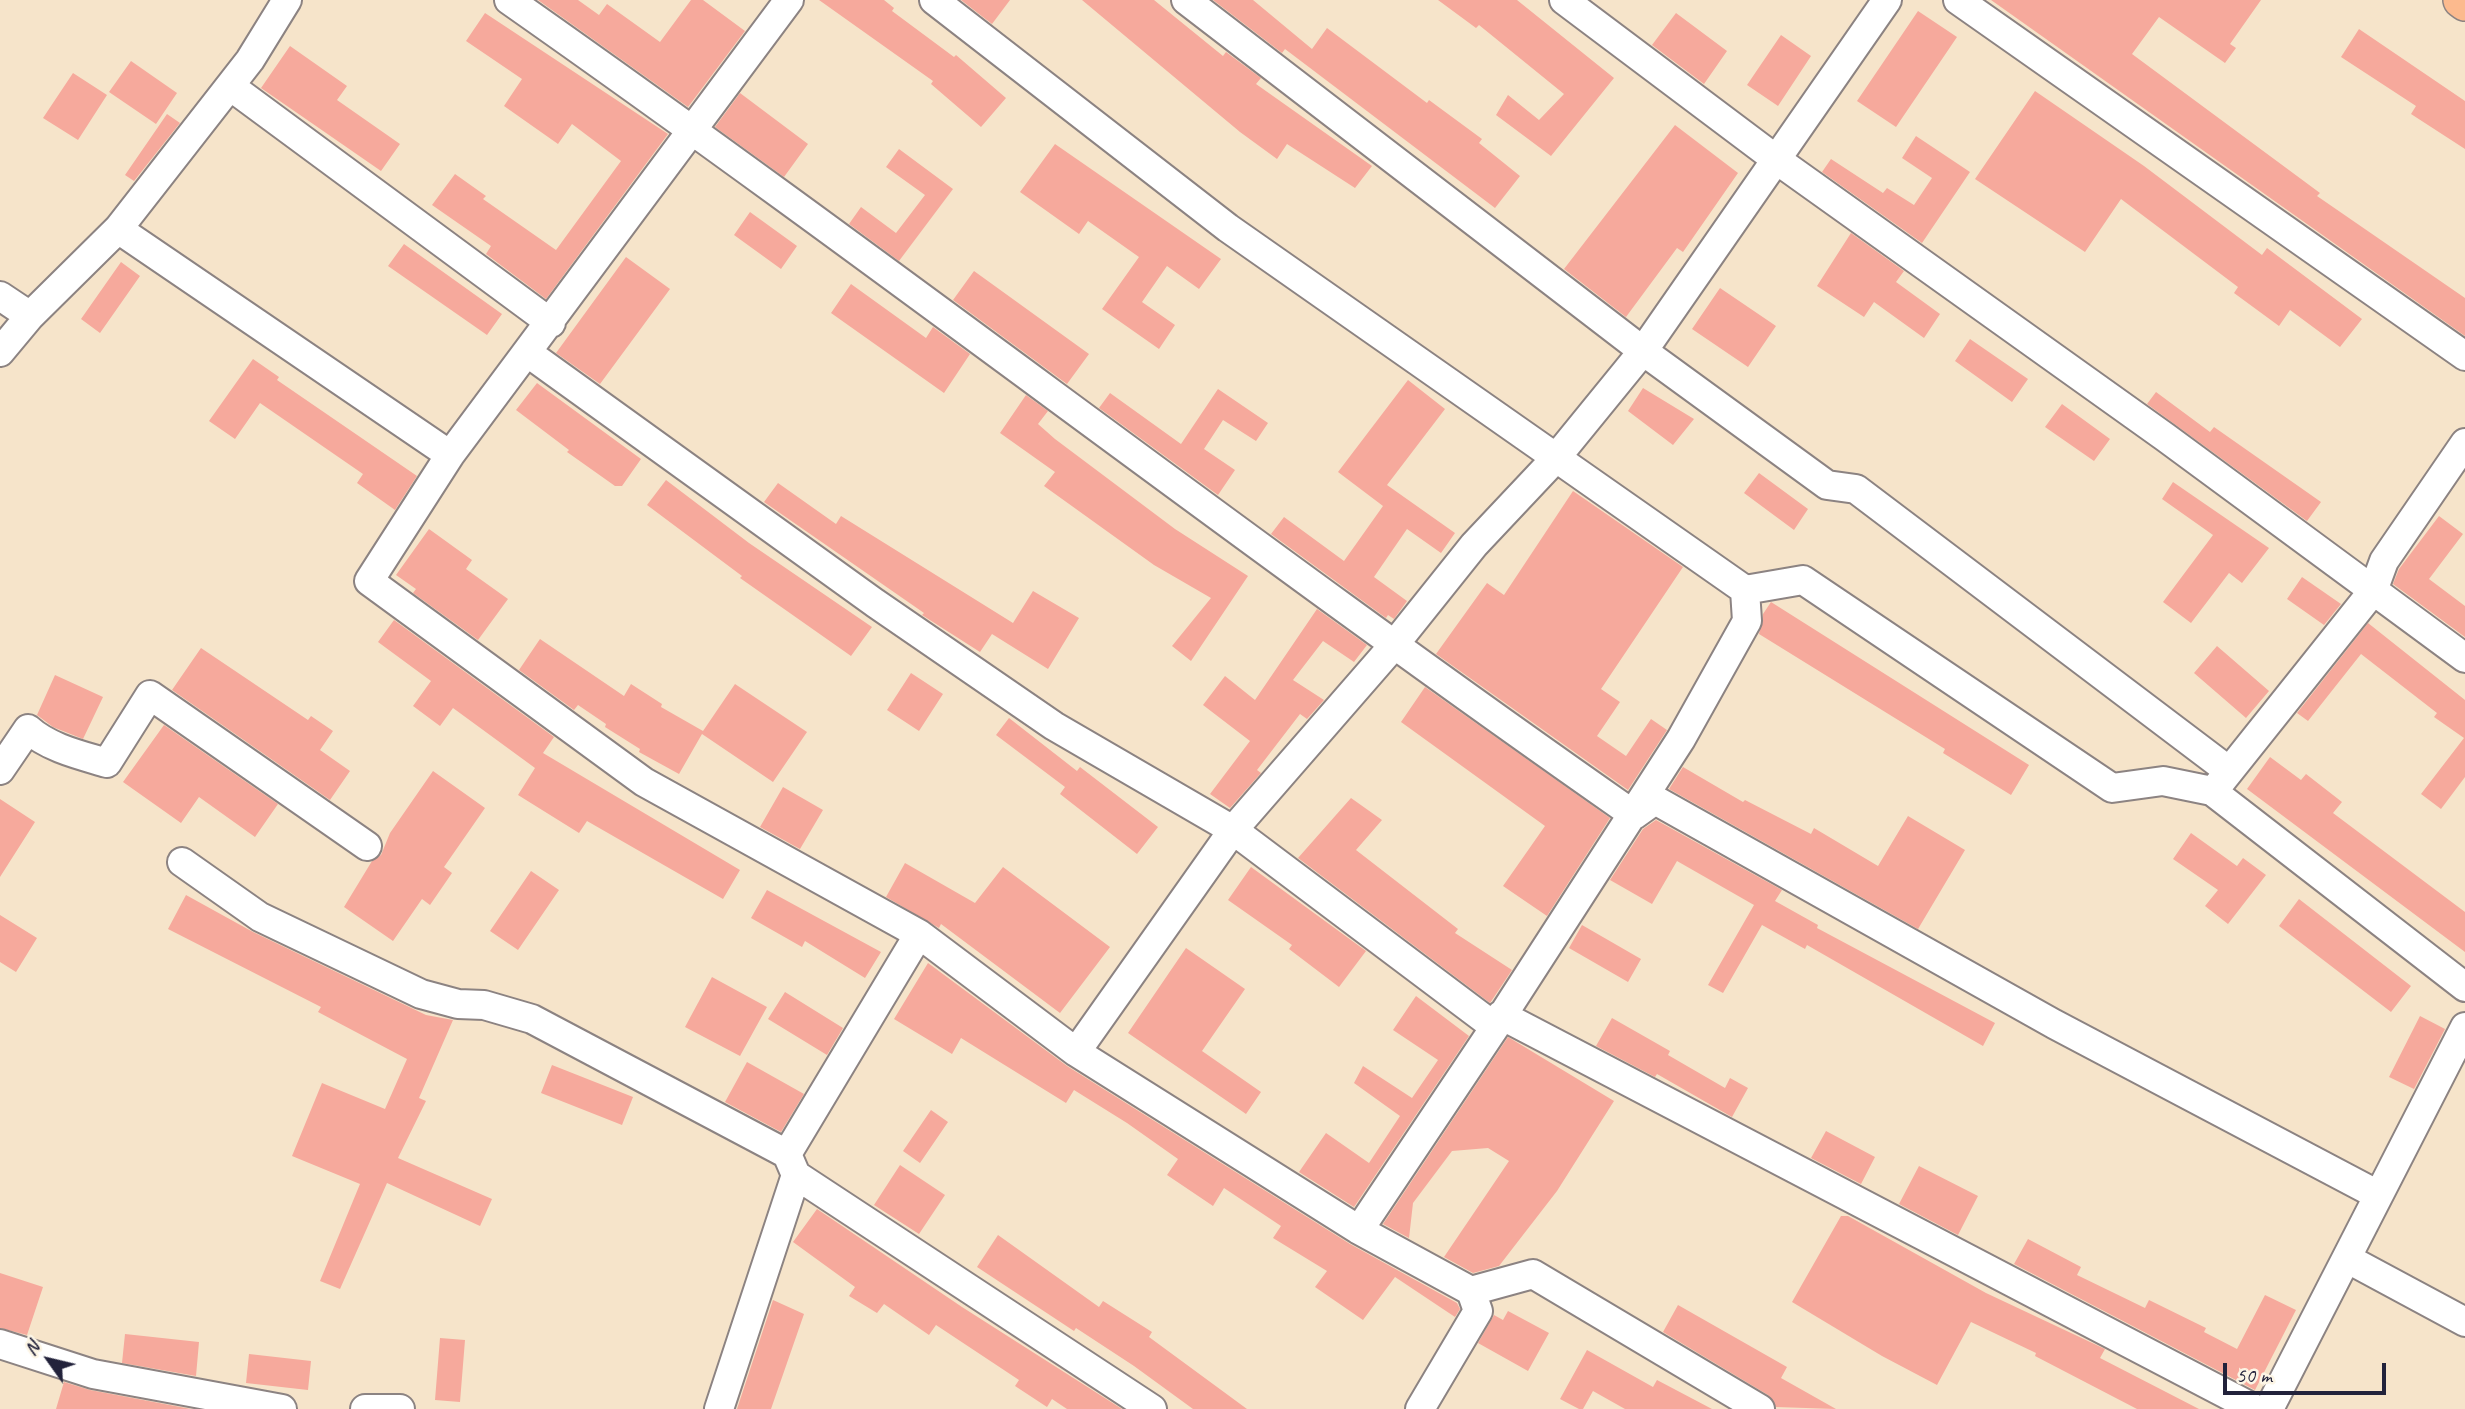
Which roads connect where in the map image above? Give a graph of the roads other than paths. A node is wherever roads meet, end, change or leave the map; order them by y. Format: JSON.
{"nodes":[{"id":1,"x":287,"y":0,"type":"edge"},
{"id":2,"x":509,"y":0,"type":"edge"},
{"id":3,"x":789,"y":0,"type":"edge"},
{"id":4,"x":933,"y":0,"type":"edge"},
{"id":5,"x":1186,"y":0,"type":"edge"},
{"id":6,"x":1564,"y":0,"type":"edge"},
{"id":7,"x":1887,"y":0,"type":"edge"},
{"id":8,"x":1958,"y":0,"type":"edge"},
{"id":9,"x":230,"y":86,"type":"junction"},
{"id":10,"x":693,"y":130,"type":"junction"},
{"id":11,"x":1777,"y":160,"type":"junction"},
{"id":12,"x":118,"y":229,"type":"junction"},
{"id":13,"x":0,"y":296,"type":"edge"},
{"id":14,"x":30,"y":316,"type":"junction"},
{"id":15,"x":551,"y":323,"type":"junction"},
{"id":16,"x":1643,"y":351,"type":"junction"},
{"id":17,"x":0,"y":352,"type":"edge"},
{"id":18,"x":528,"y":354,"type":"junction"},
{"id":19,"x":2465,"y":356,"type":"edge"},
{"id":20,"x":2465,"y":443,"type":"edge"},
{"id":21,"x":450,"y":455,"type":"junction"},
{"id":22,"x":1555,"y":459,"type":"junction"},
{"id":23,"x":1745,"y":590,"type":"junction"},
{"id":24,"x":2374,"y":591,"type":"junction"},
{"id":25,"x":1394,"y":645,"type":"junction"},
{"id":26,"x":2465,"y":658,"type":"edge"},
{"id":27,"x":0,"y":770,"type":"edge"},
{"id":28,"x":2221,"y":781,"type":"junction"},
{"id":29,"x":1634,"y":815,"type":"junction"},
{"id":30,"x":1233,"y":830,"type":"junction"},
{"id":31,"x":367,"y":846,"type":"dead end"},
{"id":32,"x":182,"y":862,"type":"dead end"},
{"id":33,"x":919,"y":934,"type":"junction"},
{"id":34,"x":2465,"y":987,"type":"edge"},
{"id":35,"x":1498,"y":1021,"type":"junction"},
{"id":36,"x":2465,"y":1027,"type":"edge"},
{"id":37,"x":1076,"y":1052,"type":"junction"},
{"id":38,"x":792,"y":1165,"type":"junction"},
{"id":39,"x":2378,"y":1195,"type":"junction"},
{"id":40,"x":1359,"y":1230,"type":"junction"},
{"id":41,"x":2347,"y":1259,"type":"junction"},
{"id":42,"x":1471,"y":1291,"type":"junction"},
{"id":43,"x":2465,"y":1322,"type":"edge"},
{"id":44,"x":0,"y":1344,"type":"edge"},
{"id":45,"x":282,"y":1409,"type":"edge"},
{"id":46,"x":365,"y":1409,"type":"edge"},
{"id":47,"x":400,"y":1409,"type":"edge"},
{"id":48,"x":719,"y":1409,"type":"edge"},
{"id":49,"x":1152,"y":1409,"type":"edge"},
{"id":50,"x":1420,"y":1409,"type":"edge"},
{"id":51,"x":1760,"y":1409,"type":"edge"},
{"id":52,"x":2255,"y":1409,"type":"edge"},
{"id":53,"x":2269,"y":1409,"type":"edge"}],
"edges":[{"from":1,"to":9,"type":"street"},
{"from":2,"to":10,"type":"street"},
{"from":3,"to":10,"type":"street"},
{"from":4,"to":22,"type":"street"},
{"from":5,"to":16,"type":"street"},
{"from":6,"to":11,"type":"street"},
{"from":7,"to":11,"type":"street"},
{"from":8,"to":19,"type":"street"},
{"from":9,"to":12,"type":"street"},
{"from":9,"to":15,"type":"street"},
{"from":10,"to":15,"type":"street"},
{"from":10,"to":25,"type":"street"},
{"from":11,"to":16,"type":"street"},
{"from":11,"to":24,"type":"street"},
{"from":12,"to":14,"type":"street"},
{"from":12,"to":21,"type":"street"},
{"from":13,"to":14,"type":"street"},
{"from":14,"to":17,"type":"street"},
{"from":15,"to":18,"type":"street"},
{"from":16,"to":22,"type":"street"},
{"from":16,"to":28,"type":"street"},
{"from":18,"to":21,"type":"street"},
{"from":18,"to":30,"type":"street"},
{"from":20,"to":24,"type":"street"},
{"from":21,"to":33,"type":"street"},
{"from":22,"to":23,"type":"street"},
{"from":22,"to":25,"type":"street"},
{"from":23,"to":28,"type":"street"},
{"from":23,"to":29,"type":"street"},
{"from":24,"to":26,"type":"street"},
{"from":24,"to":28,"type":"street"},
{"from":25,"to":29,"type":"street"},
{"from":25,"to":30,"type":"street"},
{"from":27,"to":31,"type":"street"},
{"from":28,"to":34,"type":"street"},
{"from":29,"to":35,"type":"street"},
{"from":29,"to":39,"type":"street"},
{"from":30,"to":35,"type":"street"},
{"from":30,"to":37,"type":"street"},
{"from":32,"to":38,"type":"street"},
{"from":33,"to":37,"type":"street"},
{"from":33,"to":38,"type":"street"},
{"from":35,"to":40,"type":"street"},
{"from":35,"to":52,"type":"street"},
{"from":36,"to":39,"type":"street"},
{"from":37,"to":40,"type":"street"},
{"from":38,"to":48,"type":"street"},
{"from":38,"to":49,"type":"street"},
{"from":39,"to":41,"type":"street"},
{"from":40,"to":42,"type":"street"},
{"from":41,"to":43,"type":"street"},
{"from":41,"to":53,"type":"street"},
{"from":42,"to":50,"type":"street"},
{"from":42,"to":51,"type":"street"},
{"from":44,"to":45,"type":"street"},
{"from":46,"to":47,"type":"street"}]}
